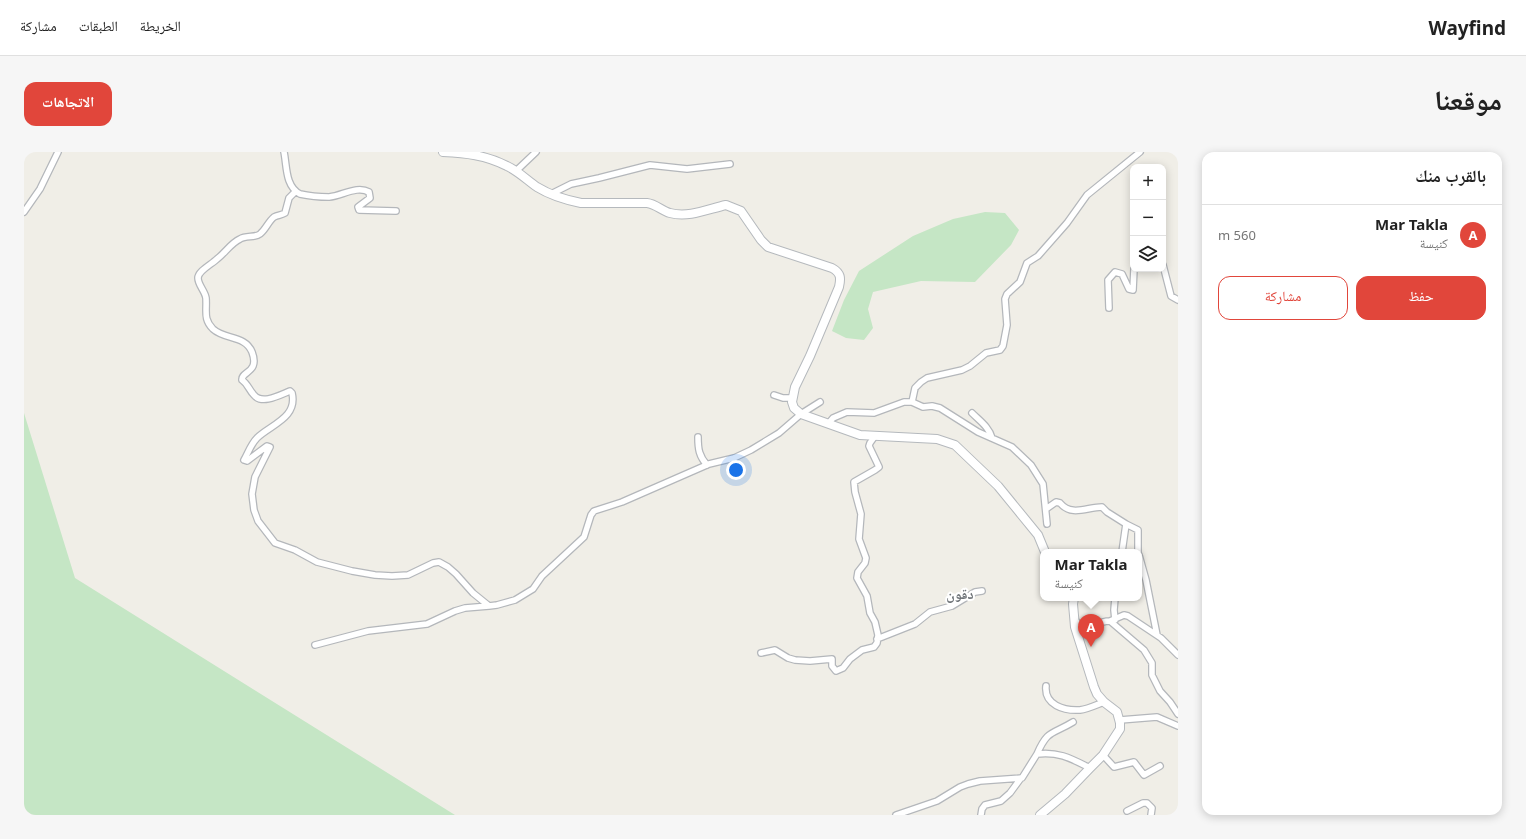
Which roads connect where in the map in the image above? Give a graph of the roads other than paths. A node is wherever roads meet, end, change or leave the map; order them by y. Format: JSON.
{"nodes":[{"id":1,"x":58,"y":152,"type":"edge"},
{"id":2,"x":284,"y":152,"type":"edge"},
{"id":3,"x":443,"y":152,"type":"edge"},
{"id":4,"x":536,"y":152,"type":"edge"},
{"id":5,"x":1140,"y":152,"type":"edge"},
{"id":6,"x":730,"y":164,"type":"dead end"},
{"id":7,"x":516,"y":171,"type":"junction"},
{"id":8,"x":295,"y":192,"type":"junction"},
{"id":9,"x":551,"y":194,"type":"junction"},
{"id":10,"x":396,"y":211,"type":"dead end"},
{"id":11,"x":24,"y":212,"type":"edge"},
{"id":12,"x":1134,"y":272,"type":"edge"},
{"id":13,"x":1165,"y":272,"type":"edge"},
{"id":14,"x":1178,"y":300,"type":"edge"},
{"id":15,"x":1109,"y":308,"type":"dead end"},
{"id":16,"x":774,"y":396,"type":"dead end"},
{"id":17,"x":792,"y":398,"type":"junction"},
{"id":18,"x":820,"y":402,"type":"dead end"},
{"id":19,"x":912,"y":402,"type":"junction"},
{"id":20,"x":972,"y":413,"type":"dead end"},
{"id":21,"x":801,"y":414,"type":"junction"},
{"id":22,"x":828,"y":424,"type":"junction"},
{"id":23,"x":875,"y":436,"type":"junction"},
{"id":24,"x":698,"y":437,"type":"dead end"},
{"id":25,"x":992,"y":438,"type":"junction"},
{"id":26,"x":707,"y":465,"type":"junction"},
{"id":27,"x":1046,"y":509,"type":"junction"},
{"id":28,"x":1047,"y":524,"type":"dead end"},
{"id":29,"x":1126,"y":524,"type":"junction"},
{"id":30,"x":1044,"y":549,"type":"edge"},
{"id":31,"x":1122,"y":549,"type":"edge"},
{"id":32,"x":1138,"y":549,"type":"edge"},
{"id":33,"x":1142,"y":566,"type":"edge"},
{"id":34,"x":982,"y":591,"type":"dead end"},
{"id":35,"x":1074,"y":601,"type":"edge"},
{"id":36,"x":1115,"y":601,"type":"edge"},
{"id":37,"x":489,"y":606,"type":"junction"},
{"id":38,"x":1073,"y":616,"type":"junction"},
{"id":39,"x":1113,"y":620,"type":"junction"},
{"id":40,"x":1157,"y":635,"type":"junction"},
{"id":41,"x":878,"y":639,"type":"junction"},
{"id":42,"x":315,"y":645,"type":"dead end"},
{"id":43,"x":761,"y":653,"type":"dead end"},
{"id":44,"x":1178,"y":655,"type":"edge"},
{"id":45,"x":1046,"y":686,"type":"dead end"},
{"id":46,"x":1104,"y":702,"type":"junction"},
{"id":47,"x":1178,"y":714,"type":"edge"},
{"id":48,"x":1120,"y":720,"type":"junction"},
{"id":49,"x":1073,"y":722,"type":"dead end"},
{"id":50,"x":1178,"y":726,"type":"edge"},
{"id":51,"x":1037,"y":754,"type":"junction"},
{"id":52,"x":1103,"y":755,"type":"junction"},
{"id":53,"x":1160,"y":766,"type":"dead end"},
{"id":54,"x":1090,"y":768,"type":"junction"},
{"id":55,"x":1022,"y":778,"type":"junction"},
{"id":56,"x":1127,"y":811,"type":"dead end"},
{"id":57,"x":896,"y":815,"type":"edge"},
{"id":58,"x":981,"y":815,"type":"edge"},
{"id":59,"x":1040,"y":815,"type":"edge"},
{"id":60,"x":1151,"y":815,"type":"edge"}],
"edges":[{"from":1,"to":11,"type":"street"},
{"from":2,"to":8,"type":"street"},
{"from":3,"to":7,"type":"main road"},
{"from":4,"to":7,"type":"street"},
{"from":5,"to":19,"type":"street"},
{"from":6,"to":9,"type":"street"},
{"from":7,"to":9,"type":"main road"},
{"from":8,"to":10,"type":"street"},
{"from":8,"to":37,"type":"street"},
{"from":9,"to":17,"type":"main road"},
{"from":12,"to":15,"type":"street"},
{"from":13,"to":14,"type":"street"},
{"from":16,"to":17,"type":"street"},
{"from":17,"to":21,"type":"main road"},
{"from":18,"to":21,"type":"street"},
{"from":19,"to":22,"type":"street"},
{"from":19,"to":25,"type":"street"},
{"from":20,"to":25,"type":"street"},
{"from":21,"to":22,"type":"main road"},
{"from":21,"to":26,"type":"street"},
{"from":22,"to":23,"type":"main road"},
{"from":23,"to":30,"type":"main road"},
{"from":23,"to":41,"type":"street"},
{"from":24,"to":26,"type":"street"},
{"from":25,"to":27,"type":"street"},
{"from":26,"to":37,"type":"street"},
{"from":27,"to":28,"type":"street"},
{"from":27,"to":29,"type":"street"},
{"from":29,"to":31,"type":"street"},
{"from":29,"to":32,"type":"street"},
{"from":33,"to":40,"type":"street"},
{"from":34,"to":41,"type":"street"},
{"from":35,"to":38,"type":"main road"},
{"from":36,"to":39,"type":"street"},
{"from":37,"to":42,"type":"street"},
{"from":38,"to":39,"type":"street"},
{"from":38,"to":46,"type":"main road"},
{"from":39,"to":40,"type":"street"},
{"from":39,"to":47,"type":"street"},
{"from":40,"to":44,"type":"street"},
{"from":41,"to":43,"type":"street"},
{"from":45,"to":46,"type":"street"},
{"from":46,"to":48,"type":"main road"},
{"from":48,"to":50,"type":"street"},
{"from":48,"to":52,"type":"main road"},
{"from":49,"to":51,"type":"street"},
{"from":51,"to":54,"type":"street"},
{"from":51,"to":55,"type":"street"},
{"from":52,"to":53,"type":"street"},
{"from":52,"to":54,"type":"main road"},
{"from":54,"to":59,"type":"main road"},
{"from":55,"to":57,"type":"street"},
{"from":55,"to":58,"type":"street"},
{"from":56,"to":60,"type":"street"}]}
